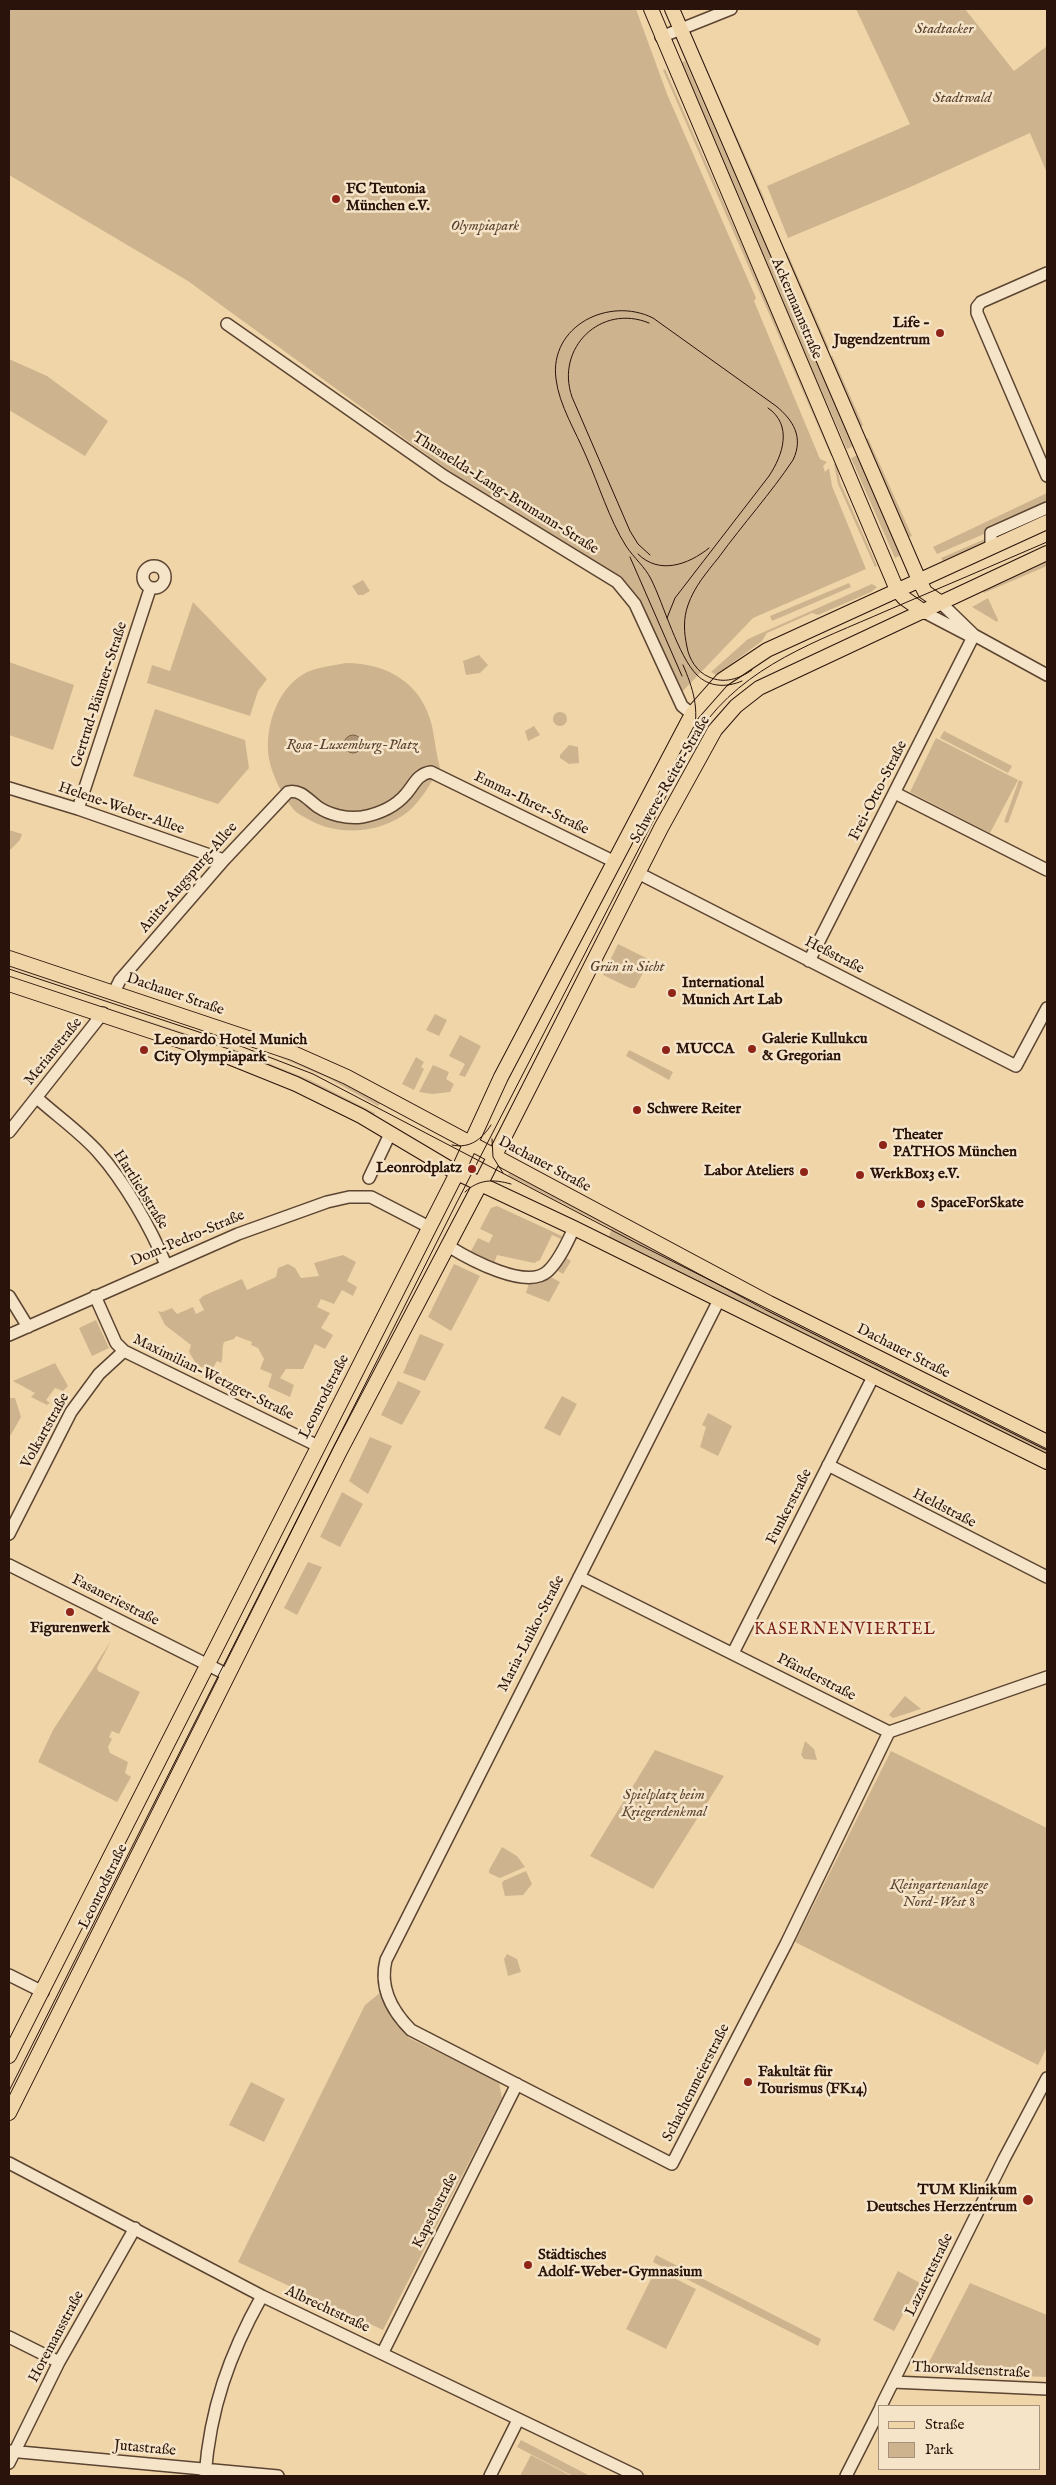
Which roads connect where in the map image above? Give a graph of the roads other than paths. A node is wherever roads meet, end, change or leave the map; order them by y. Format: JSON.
{"nodes":[{"id":1,"x":650,"y":9,"type":"edge"},
{"id":2,"x":672,"y":9,"type":"edge"},
{"id":3,"x":732,"y":9,"type":"edge"},
{"id":4,"x":680,"y":30,"type":"junction"},
{"id":5,"x":661,"y":37,"type":"junction"},
{"id":6,"x":1047,"y":272,"type":"edge"},
{"id":7,"x":227,"y":324,"type":"dead end"},
{"id":8,"x":1047,"y":476,"type":"edge"},
{"id":9,"x":1047,"y":508,"type":"edge"},
{"id":10,"x":1047,"y":522,"type":"edge"},
{"id":11,"x":990,"y":548,"type":"junction"},
{"id":12,"x":1047,"y":553,"type":"edge"},
{"id":13,"x":919,"y":580,"type":"junction"},
{"id":14,"x":150,"y":589,"type":"dead end"},
{"id":15,"x":897,"y":590,"type":"junction"},
{"id":16,"x":941,"y":603,"type":"junction"},
{"id":17,"x":924,"y":612,"type":"junction"},
{"id":18,"x":974,"y":635,"type":"junction"},
{"id":19,"x":1047,"y":675,"type":"edge"},
{"id":20,"x":692,"y":714,"type":"junction"},
{"id":21,"x":9,"y":788,"type":"edge"},
{"id":22,"x":294,"y":791,"type":"joint"},
{"id":23,"x":895,"y":793,"type":"junction"},
{"id":24,"x":78,"y":809,"type":"junction"},
{"id":25,"x":224,"y":860,"type":"junction"},
{"id":26,"x":613,"y":861,"type":"junction"},
{"id":27,"x":1047,"y":870,"type":"edge"},
{"id":28,"x":638,"y":873,"type":"junction"},
{"id":29,"x":9,"y":958,"type":"edge"},
{"id":30,"x":809,"y":961,"type":"junction"},
{"id":31,"x":9,"y":984,"type":"edge"},
{"id":32,"x":114,"y":992,"type":"junction"},
{"id":33,"x":1047,"y":1008,"type":"edge"},
{"id":34,"x":103,"y":1014,"type":"junction"},
{"id":35,"x":37,"y":1098,"type":"junction"},
{"id":36,"x":9,"y":1132,"type":"edge"},
{"id":37,"x":390,"y":1134,"type":"junction"},
{"id":38,"x":470,"y":1142,"type":"junction"},
{"id":39,"x":494,"y":1156,"type":"junction"},
{"id":40,"x":457,"y":1173,"type":"junction"},
{"id":41,"x":480,"y":1184,"type":"junction"},
{"id":42,"x":371,"y":1197,"type":"junction"},
{"id":43,"x":429,"y":1227,"type":"junction"},
{"id":44,"x":574,"y":1228,"type":"junction"},
{"id":45,"x":448,"y":1246,"type":"junction"},
{"id":46,"x":166,"y":1265,"type":"junction"},
{"id":47,"x":9,"y":1296,"type":"edge"},
{"id":48,"x":95,"y":1296,"type":"junction"},
{"id":49,"x":719,"y":1300,"type":"junction"},
{"id":50,"x":28,"y":1326,"type":"junction"},
{"id":51,"x":9,"y":1335,"type":"edge"},
{"id":52,"x":124,"y":1351,"type":"junction"},
{"id":53,"x":874,"y":1375,"type":"junction"},
{"id":54,"x":1047,"y":1442,"type":"edge"},
{"id":55,"x":318,"y":1446,"type":"junction"},
{"id":56,"x":1047,"y":1462,"type":"edge"},
{"id":57,"x":828,"y":1465,"type":"junction"},
{"id":58,"x":9,"y":1534,"type":"edge"},
{"id":59,"x":9,"y":1565,"type":"edge"},
{"id":60,"x":578,"y":1577,"type":"junction"},
{"id":61,"x":1047,"y":1577,"type":"edge"},
{"id":62,"x":732,"y":1653,"type":"junction"},
{"id":63,"x":206,"y":1665,"type":"junction"},
{"id":64,"x":228,"y":1675,"type":"junction"},
{"id":65,"x":1047,"y":1677,"type":"edge"},
{"id":66,"x":889,"y":1732,"type":"junction"},
{"id":67,"x":9,"y":1975,"type":"edge"},
{"id":68,"x":384,"y":1985,"type":"joint"},
{"id":69,"x":43,"y":1992,"type":"junction"},
{"id":70,"x":9,"y":2056,"type":"edge"},
{"id":71,"x":1047,"y":2078,"type":"edge"},
{"id":72,"x":517,"y":2084,"type":"junction"},
{"id":73,"x":9,"y":2114,"type":"edge"},
{"id":74,"x":9,"y":2163,"type":"edge"},
{"id":75,"x":135,"y":2228,"type":"junction"},
{"id":76,"x":262,"y":2296,"type":"junction"},
{"id":77,"x":9,"y":2337,"type":"edge"},
{"id":78,"x":382,"y":2352,"type":"junction"},
{"id":79,"x":59,"y":2362,"type":"junction"},
{"id":80,"x":893,"y":2382,"type":"junction"},
{"id":81,"x":1047,"y":2389,"type":"edge"},
{"id":82,"x":882,"y":2405,"type":"edge"},
{"id":83,"x":878,"y":2412,"type":"edge"},
{"id":84,"x":518,"y":2420,"type":"junction"},
{"id":85,"x":12,"y":2451,"type":"edge"},
{"id":86,"x":9,"y":2463,"type":"edge"},
{"id":87,"x":205,"y":2473,"type":"edge"},
{"id":88,"x":278,"y":2476,"type":"edge"},
{"id":89,"x":490,"y":2476,"type":"edge"},
{"id":90,"x":637,"y":2476,"type":"edge"},
{"id":91,"x":846,"y":2476,"type":"edge"}],
"edges":[{"from":1,"to":5,"type":"main road","name":"Ackermannstraße"},
{"from":2,"to":4,"type":"main road","name":"Ackermannstraße"},
{"from":3,"to":4,"type":"street"},
{"from":4,"to":5,"type":"street"},
{"from":4,"to":13,"type":"main road","name":"Ackermannstraße"},
{"from":5,"to":15,"type":"main road","name":"Ackermannstraße"},
{"from":6,"to":8,"type":"street"},
{"from":7,"to":20,"type":"street","name":"Thusnelda-Lang-Brumann-Straße"},
{"from":9,"to":11,"type":"street"},
{"from":10,"to":11,"type":"main road","name":"Schwere-Reiter-Straße"},
{"from":11,"to":13,"type":"main road","name":"Schwere-Reiter-Straße"},
{"from":12,"to":16,"type":"main road","name":"Schwere-Reiter-Straße"},
{"from":13,"to":15,"type":"main road","name":"Schwere-Reiter-Straße"},
{"from":13,"to":16,"type":"main road","name":"Ackermannstraße"},
{"from":14,"to":24,"type":"street","name":"Gertrud-Bäumer-Straße"},
{"from":15,"to":17,"type":"main road","name":"Ackermannstraße"},
{"from":15,"to":20,"type":"main road","name":"Schwere-Reiter-Straße"},
{"from":16,"to":17,"type":"main road","name":"Schwere-Reiter-Straße"},
{"from":16,"to":18,"type":"street"},
{"from":17,"to":18,"type":"street"},
{"from":17,"to":28,"type":"main road","name":"Schwere-Reiter-Straße"},
{"from":18,"to":19,"type":"street"},
{"from":18,"to":23,"type":"street","name":"Frei-Otto-Straße"},
{"from":20,"to":26,"type":"main road","name":"Schwere-Reiter-Straße"},
{"from":21,"to":24,"type":"street","name":"Helene-Weber-Allee"},
{"from":22,"to":25,"type":"street","name":"Anita-Augspurg-Allee"},
{"from":22,"to":26,"type":"street","name":"Emma-Ihrer-Straße"},
{"from":23,"to":27,"type":"street"},
{"from":23,"to":30,"type":"street","name":"Frei-Otto-Straße"},
{"from":24,"to":25,"type":"street","name":"Helene-Weber-Allee"},
{"from":25,"to":32,"type":"street","name":"Anita-Augspurg-Allee"},
{"from":26,"to":38,"type":"main road","name":"Schwere-Reiter-Straße"},
{"from":28,"to":30,"type":"street","name":"Heßstraße"},
{"from":28,"to":39,"type":"main road","name":"Schwere-Reiter-Straße"},
{"from":29,"to":32,"type":"main road","name":"Dachauer Straße"},
{"from":30,"to":33,"type":"street","name":"Heßstraße"},
{"from":31,"to":34,"type":"main road"},
{"from":32,"to":38,"type":"main road","name":"Dachauer Straße"},
{"from":34,"to":35,"type":"street","name":"Merianstraße"},
{"from":34,"to":37,"type":"main road"},
{"from":35,"to":36,"type":"street","name":"Merianstraße"},
{"from":35,"to":46,"type":"street","name":"Hartliebstraße"},
{"from":37,"to":40,"type":"main road"},
{"from":37,"to":42,"type":"street"},
{"from":38,"to":39,"type":"main road","name":"Dachauer Straße"},
{"from":38,"to":40,"type":"main road","name":"Leonrodstraße"},
{"from":39,"to":41,"type":"main road","name":"Leonrodstraße"},
{"from":39,"to":54,"type":"main road","name":"Dachauer Straße"},
{"from":40,"to":41,"type":"main road"},
{"from":40,"to":43,"type":"main road","name":"Leonrodstraße"},
{"from":41,"to":44,"type":"main road"},
{"from":41,"to":45,"type":"main road","name":"Leonrodstraße"},
{"from":42,"to":43,"type":"street"},
{"from":42,"to":46,"type":"street","name":"Dom-Pedro-Straße"},
{"from":43,"to":55,"type":"main road","name":"Leonrodstraße"},
{"from":44,"to":45,"type":"street"},
{"from":44,"to":49,"type":"main road"},
{"from":45,"to":64,"type":"main road","name":"Leonrodstraße"},
{"from":46,"to":48,"type":"street","name":"Dom-Pedro-Straße"},
{"from":47,"to":50,"type":"street"},
{"from":48,"to":50,"type":"street","name":"Dom-Pedro-Straße"},
{"from":48,"to":52,"type":"street","name":"Maximilian-Wetzger-Straße"},
{"from":49,"to":53,"type":"main road"},
{"from":49,"to":60,"type":"street","name":"Maria-Luiko-Straße"},
{"from":50,"to":51,"type":"street","name":"Dom-Pedro-Straße"},
{"from":52,"to":55,"type":"street","name":"Maximilian-Wetzger-Straße"},
{"from":52,"to":58,"type":"street","name":"Volkartstraße"},
{"from":53,"to":56,"type":"main road"},
{"from":53,"to":57,"type":"street","name":"Funkerstraße"},
{"from":55,"to":63,"type":"main road","name":"Leonrodstraße"},
{"from":57,"to":61,"type":"street","name":"Heldstraße"},
{"from":57,"to":62,"type":"street","name":"Funkerstraße"},
{"from":59,"to":63,"type":"street","name":"Fasaneriestraße"},
{"from":60,"to":62,"type":"street","name":"Pfänderstraße"},
{"from":60,"to":68,"type":"street","name":"Maria-Luiko-Straße"},
{"from":62,"to":66,"type":"street","name":"Pfänderstraße"},
{"from":63,"to":64,"type":"street"},
{"from":63,"to":69,"type":"main road","name":"Leonrodstraße"},
{"from":64,"to":73,"type":"main road","name":"Leonrodstraße"},
{"from":65,"to":66,"type":"street"},
{"from":66,"to":72,"type":"street","name":"Schachenmeierstraße"},
{"from":67,"to":69,"type":"street"},
{"from":68,"to":72,"type":"street","name":"Schachenmeierstraße"},
{"from":69,"to":70,"type":"main road","name":"Leonrodstraße"},
{"from":71,"to":80,"type":"street","name":"Lazarettstraße"},
{"from":72,"to":78,"type":"street","name":"Kapschstraße"},
{"from":74,"to":75,"type":"street","name":"Albrechtstraße"},
{"from":75,"to":76,"type":"street","name":"Albrechtstraße"},
{"from":75,"to":79,"type":"street","name":"Horemansstraße"},
{"from":76,"to":78,"type":"street","name":"Albrechtstraße"},
{"from":76,"to":87,"type":"street"},
{"from":77,"to":79,"type":"street"},
{"from":78,"to":84,"type":"street","name":"Albrechtstraße"},
{"from":79,"to":85,"type":"street","name":"Horemansstraße"},
{"from":80,"to":81,"type":"street","name":"Thorwaldsenstraße"},
{"from":80,"to":82,"type":"street","name":"Lazarettstraße"},
{"from":83,"to":91,"type":"street","name":"Lazarettstraße"},
{"from":84,"to":89,"type":"street"},
{"from":84,"to":90,"type":"street","name":"Albrechtstraße"},
{"from":85,"to":86,"type":"street","name":"Horemansstraße"},
{"from":85,"to":87,"type":"street","name":"Jutastraße"},
{"from":87,"to":88,"type":"street","name":"Jutastraße"}]}
